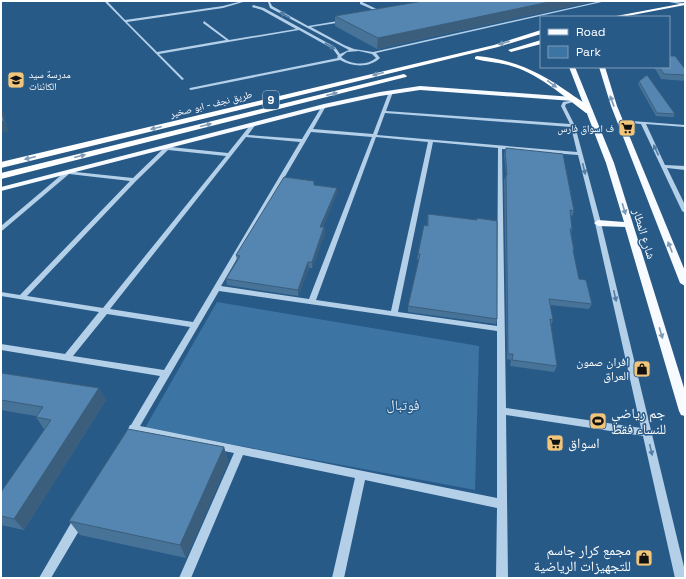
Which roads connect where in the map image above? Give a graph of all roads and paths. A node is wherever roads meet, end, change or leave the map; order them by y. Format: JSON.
{"nodes":[{"id":1,"x":105,"y":1,"type":"edge"},
{"id":2,"x":274,"y":1,"type":"edge"},
{"id":3,"x":605,"y":1,"type":"edge"},
{"id":4,"x":669,"y":1,"type":"edge"},
{"id":5,"x":267,"y":3,"type":"edge"},
{"id":6,"x":361,"y":3,"type":"dead end"},
{"id":7,"x":244,"y":4,"type":"edge"},
{"id":8,"x":685,"y":4,"type":"edge"},
{"id":9,"x":253,"y":6,"type":"junction"},
{"id":10,"x":685,"y":8,"type":"edge"},
{"id":11,"x":392,"y":12,"type":"edge"},
{"id":12,"x":385,"y":13,"type":"junction"},
{"id":13,"x":377,"y":14,"type":"edge"},
{"id":14,"x":619,"y":16,"type":"edge"},
{"id":15,"x":646,"y":16,"type":"edge"},
{"id":16,"x":346,"y":20,"type":"edge"},
{"id":17,"x":125,"y":21,"type":"junction"},
{"id":18,"x":204,"y":22,"type":"dead end"},
{"id":19,"x":307,"y":27,"type":"junction"},
{"id":20,"x":299,"y":29,"type":"junction"},
{"id":21,"x":540,"y":32,"type":"edge"},
{"id":22,"x":230,"y":41,"type":"junction"},
{"id":23,"x":540,"y":42,"type":"edge"},
{"id":24,"x":524,"y":46,"type":"junction"},
{"id":25,"x":540,"y":47,"type":"edge"},
{"id":26,"x":357,"y":50,"type":"junction"},
{"id":27,"x":157,"y":53,"type":"junction"},
{"id":28,"x":373,"y":53,"type":"junction"},
{"id":29,"x":340,"y":57,"type":"junction"},
{"id":30,"x":477,"y":58,"type":"junction"},
{"id":31,"x":572,"y":68,"type":"edge"},
{"id":32,"x":602,"y":68,"type":"edge"},
{"id":33,"x":182,"y":79,"type":"dead end"},
{"id":34,"x":191,"y":89,"type":"dead end"},
{"id":35,"x":391,"y":92,"type":"junction"},
{"id":36,"x":574,"y":100,"type":"junction"},
{"id":37,"x":324,"y":106,"type":"junction"},
{"id":38,"x":590,"y":111,"type":"junction"},
{"id":39,"x":383,"y":112,"type":"junction"},
{"id":40,"x":620,"y":121,"type":"junction"},
{"id":41,"x":643,"y":123,"type":"junction"},
{"id":42,"x":254,"y":124,"type":"junction"},
{"id":43,"x":573,"y":126,"type":"junction"},
{"id":44,"x":685,"y":126,"type":"edge"},
{"id":45,"x":310,"y":130,"type":"junction"},
{"id":46,"x":245,"y":136,"type":"junction"},
{"id":47,"x":374,"y":136,"type":"junction"},
{"id":48,"x":431,"y":141,"type":"junction"},
{"id":49,"x":303,"y":142,"type":"junction"},
{"id":50,"x":168,"y":147,"type":"junction"},
{"id":51,"x":500,"y":147,"type":"junction"},
{"id":52,"x":580,"y":154,"type":"junction"},
{"id":53,"x":229,"y":155,"type":"junction"},
{"id":54,"x":1,"y":165,"type":"edge"},
{"id":55,"x":664,"y":166,"type":"junction"},
{"id":56,"x":685,"y":168,"type":"edge"},
{"id":57,"x":68,"y":172,"type":"junction"},
{"id":58,"x":1,"y":176,"type":"edge"},
{"id":59,"x":134,"y":180,"type":"junction"},
{"id":60,"x":1,"y":189,"type":"edge"},
{"id":61,"x":685,"y":211,"type":"edge"},
{"id":62,"x":598,"y":223,"type":"junction"},
{"id":63,"x":629,"y":225,"type":"junction"},
{"id":64,"x":1,"y":229,"type":"edge"},
{"id":65,"x":685,"y":284,"type":"edge"},
{"id":66,"x":216,"y":288,"type":"junction"},
{"id":67,"x":1,"y":294,"type":"edge"},
{"id":68,"x":21,"y":298,"type":"junction"},
{"id":69,"x":312,"y":302,"type":"junction"},
{"id":70,"x":104,"y":311,"type":"junction"},
{"id":71,"x":394,"y":314,"type":"junction"},
{"id":72,"x":194,"y":325,"type":"junction"},
{"id":73,"x":501,"y":329,"type":"junction"},
{"id":74,"x":1,"y":347,"type":"edge"},
{"id":75,"x":67,"y":358,"type":"junction"},
{"id":76,"x":166,"y":374,"type":"junction"},
{"id":77,"x":502,"y":411,"type":"junction"},
{"id":78,"x":685,"y":411,"type":"edge"},
{"id":79,"x":133,"y":428,"type":"junction"},
{"id":80,"x":647,"y":433,"type":"junction"},
{"id":81,"x":125,"y":442,"type":"edge"},
{"id":82,"x":240,"y":450,"type":"junction"},
{"id":83,"x":361,"y":475,"type":"junction"},
{"id":84,"x":502,"y":504,"type":"junction"},
{"id":85,"x":85,"y":510,"type":"edge"},
{"id":86,"x":45,"y":578,"type":"edge"},
{"id":87,"x":185,"y":578,"type":"edge"},
{"id":88,"x":338,"y":578,"type":"edge"},
{"id":89,"x":502,"y":578,"type":"edge"},
{"id":90,"x":681,"y":578,"type":"edge"}],
"edges":[{"from":1,"to":17,"type":"street"},
{"from":2,"to":5,"type":"street"},
{"from":3,"to":28,"type":"street"},
{"from":4,"to":8,"type":"street"},
{"from":5,"to":9,"type":"street"},
{"from":19,"to":5,"type":"street","one_way":true},
{"from":6,"to":12,"type":"street"},
{"from":7,"to":9,"type":"street"},
{"from":7,"to":17,"type":"street"},
{"from":8,"to":14,"type":"highway"},
{"from":9,"to":20,"type":"street"},
{"from":10,"to":15,"type":"highway"},
{"from":11,"to":12,"type":"street"},
{"from":12,"to":13,"type":"street"},
{"from":16,"to":19,"type":"street"},
{"from":17,"to":27,"type":"street"},
{"from":18,"to":22,"type":"street"},
{"from":19,"to":26,"type":"street"},
{"from":20,"to":22,"type":"street"},
{"from":20,"to":29,"type":"street","one_way":true},
{"from":21,"to":54,"type":"highway","name":"طريق نجف - ابو صخير","number":"9","one_way":true},
{"from":22,"to":27,"type":"street"},
{"from":23,"to":24,"type":"highway","name":"طريق نجف - ابو صخير","number":"9"},
{"from":24,"to":25,"type":"highway"},
{"from":24,"to":30,"type":"highway","name":"طريق نجف - ابو صخير","number":"9"},
{"from":26,"to":28,"type":"street"},
{"from":26,"to":29,"type":"street"},
{"from":27,"to":33,"type":"street"},
{"from":28,"to":29,"type":"street"},
{"from":29,"to":34,"type":"street"},
{"from":30,"to":36,"type":"highway","one_way":true},
{"from":58,"to":30,"type":"highway","name":"طريق نجف - ابو صخير","number":"9","one_way":true},
{"from":31,"to":38,"type":"main road","name":"شارع المطار"},
{"from":40,"to":32,"type":"main road","name":"شارع المطار","one_way":true},
{"from":35,"to":36,"type":"main road"},
{"from":35,"to":37,"type":"main road"},
{"from":35,"to":39,"type":"street"},
{"from":36,"to":38,"type":"highway"},
{"from":36,"to":43,"type":"street"},
{"from":37,"to":42,"type":"main road"},
{"from":37,"to":45,"type":"street"},
{"from":38,"to":63,"type":"main road","name":"شارع المطار","one_way":true},
{"from":39,"to":43,"type":"street"},
{"from":39,"to":47,"type":"street"},
{"from":40,"to":41,"type":"street"},
{"from":65,"to":40,"type":"main road","name":"شارع المطار","one_way":true},
{"from":41,"to":44,"type":"street"},
{"from":55,"to":41,"type":"street","one_way":true},
{"from":42,"to":46,"type":"street"},
{"from":42,"to":50,"type":"main road"},
{"from":43,"to":52,"type":"street"},
{"from":45,"to":47,"type":"street"},
{"from":45,"to":49,"type":"street"},
{"from":46,"to":49,"type":"street"},
{"from":46,"to":53,"type":"street"},
{"from":47,"to":48,"type":"street"},
{"from":47,"to":69,"type":"street"},
{"from":48,"to":51,"type":"street"},
{"from":48,"to":71,"type":"street"},
{"from":49,"to":66,"type":"street"},
{"from":50,"to":53,"type":"street"},
{"from":50,"to":57,"type":"main road"},
{"from":50,"to":59,"type":"street"},
{"from":51,"to":52,"type":"street"},
{"from":51,"to":73,"type":"street"},
{"from":52,"to":62,"type":"street","one_way":true},
{"from":53,"to":70,"type":"street"},
{"from":55,"to":56,"type":"street"},
{"from":55,"to":61,"type":"street"},
{"from":57,"to":59,"type":"street"},
{"from":57,"to":60,"type":"main road"},
{"from":57,"to":64,"type":"street"},
{"from":59,"to":68,"type":"street"},
{"from":62,"to":63,"type":"main road"},
{"from":62,"to":80,"type":"street","one_way":true},
{"from":63,"to":78,"type":"main road","name":"شارع المطار","one_way":true},
{"from":66,"to":69,"type":"street"},
{"from":66,"to":72,"type":"street"},
{"from":67,"to":68,"type":"street"},
{"from":68,"to":70,"type":"street"},
{"from":69,"to":71,"type":"street"},
{"from":70,"to":72,"type":"street"},
{"from":70,"to":75,"type":"street"},
{"from":71,"to":73,"type":"street"},
{"from":72,"to":76,"type":"street"},
{"from":73,"to":77,"type":"street"},
{"from":74,"to":75,"type":"street"},
{"from":75,"to":76,"type":"street"},
{"from":76,"to":79,"type":"street"},
{"from":77,"to":80,"type":"street"},
{"from":77,"to":84,"type":"street"},
{"from":79,"to":81,"type":"street"},
{"from":79,"to":82,"type":"street"},
{"from":80,"to":90,"type":"street","one_way":true},
{"from":82,"to":83,"type":"street"},
{"from":82,"to":87,"type":"street"},
{"from":83,"to":84,"type":"street"},
{"from":83,"to":88,"type":"street"},
{"from":84,"to":89,"type":"street"},
{"from":85,"to":86,"type":"street"}]}
